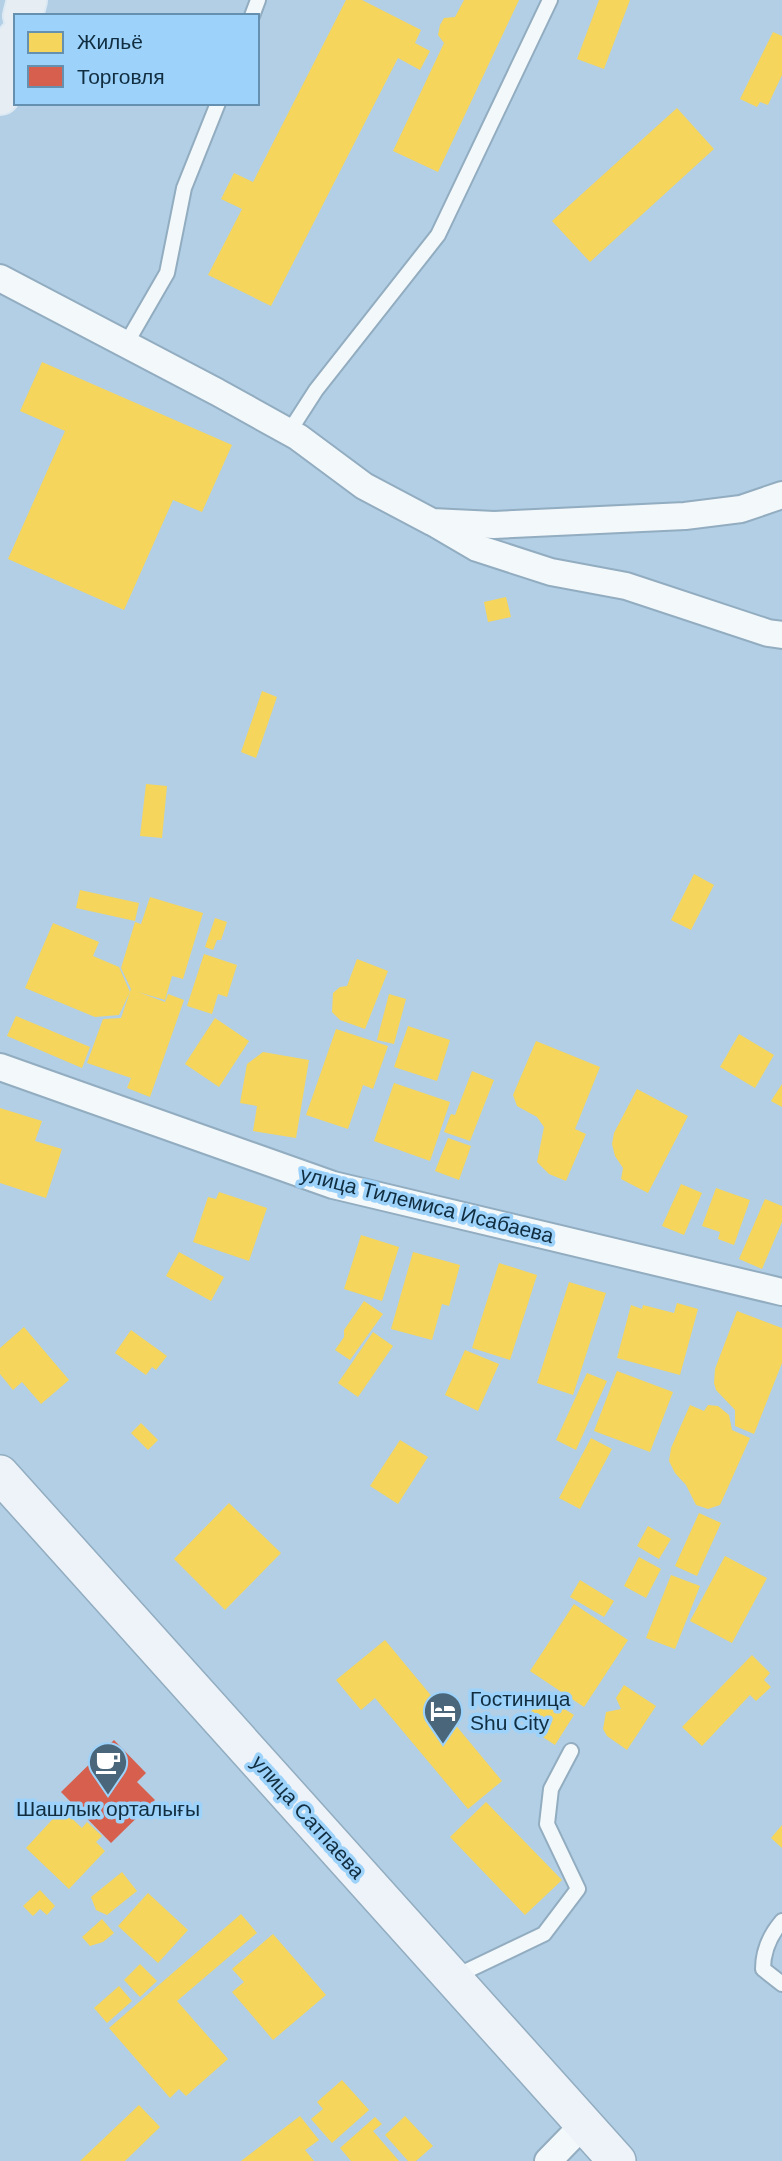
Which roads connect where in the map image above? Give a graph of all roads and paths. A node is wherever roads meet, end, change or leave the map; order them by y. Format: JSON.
{"nodes":[{"id":1,"x":550,"y":0,"type":"edge"},
{"id":2,"x":14,"y":47,"type":"edge"},
{"id":3,"x":0,"y":94,"type":"edge"},
{"id":4,"x":217,"y":105,"type":"edge"},
{"id":5,"x":0,"y":278,"type":"edge"},
{"id":6,"x":126,"y":344,"type":"junction"},
{"id":7,"x":289,"y":432,"type":"junction"},
{"id":8,"x":782,"y":495,"type":"edge"},
{"id":9,"x":432,"y":522,"type":"junction"},
{"id":10,"x":782,"y":635,"type":"edge"},
{"id":11,"x":0,"y":1067,"type":"edge"},
{"id":12,"x":782,"y":1292,"type":"edge"},
{"id":13,"x":3,"y":1481,"type":"edge"},
{"id":14,"x":571,"y":1751,"type":"dead end"},
{"id":15,"x":782,"y":1921,"type":"edge"},
{"id":16,"x":452,"y":1978,"type":"junction"},
{"id":17,"x":782,"y":1984,"type":"edge"},
{"id":18,"x":584,"y":2124,"type":"junction"},
{"id":19,"x":548,"y":2161,"type":"edge"},
{"id":20,"x":617,"y":2161,"type":"edge"}],
"edges":[{"from":1,"to":7,"type":"lane"},
{"from":2,"to":3,"type":"main road"},
{"from":4,"to":6,"type":"lane"},
{"from":5,"to":6,"type":"street"},
{"from":6,"to":7,"type":"street"},
{"from":7,"to":9,"type":"street"},
{"from":8,"to":9,"type":"street"},
{"from":9,"to":10,"type":"street"},
{"from":11,"to":12,"type":"street","name":"улица Тилемиса Исабаева"},
{"from":13,"to":16,"type":"street","name":"улица Сатпаева"},
{"from":14,"to":16,"type":"lane"},
{"from":15,"to":17,"type":"lane"},
{"from":16,"to":18,"type":"street","name":"улица Сатпаева"},
{"from":18,"to":19,"type":"street"},
{"from":18,"to":20,"type":"street","name":"улица Сатпаева"}]}
